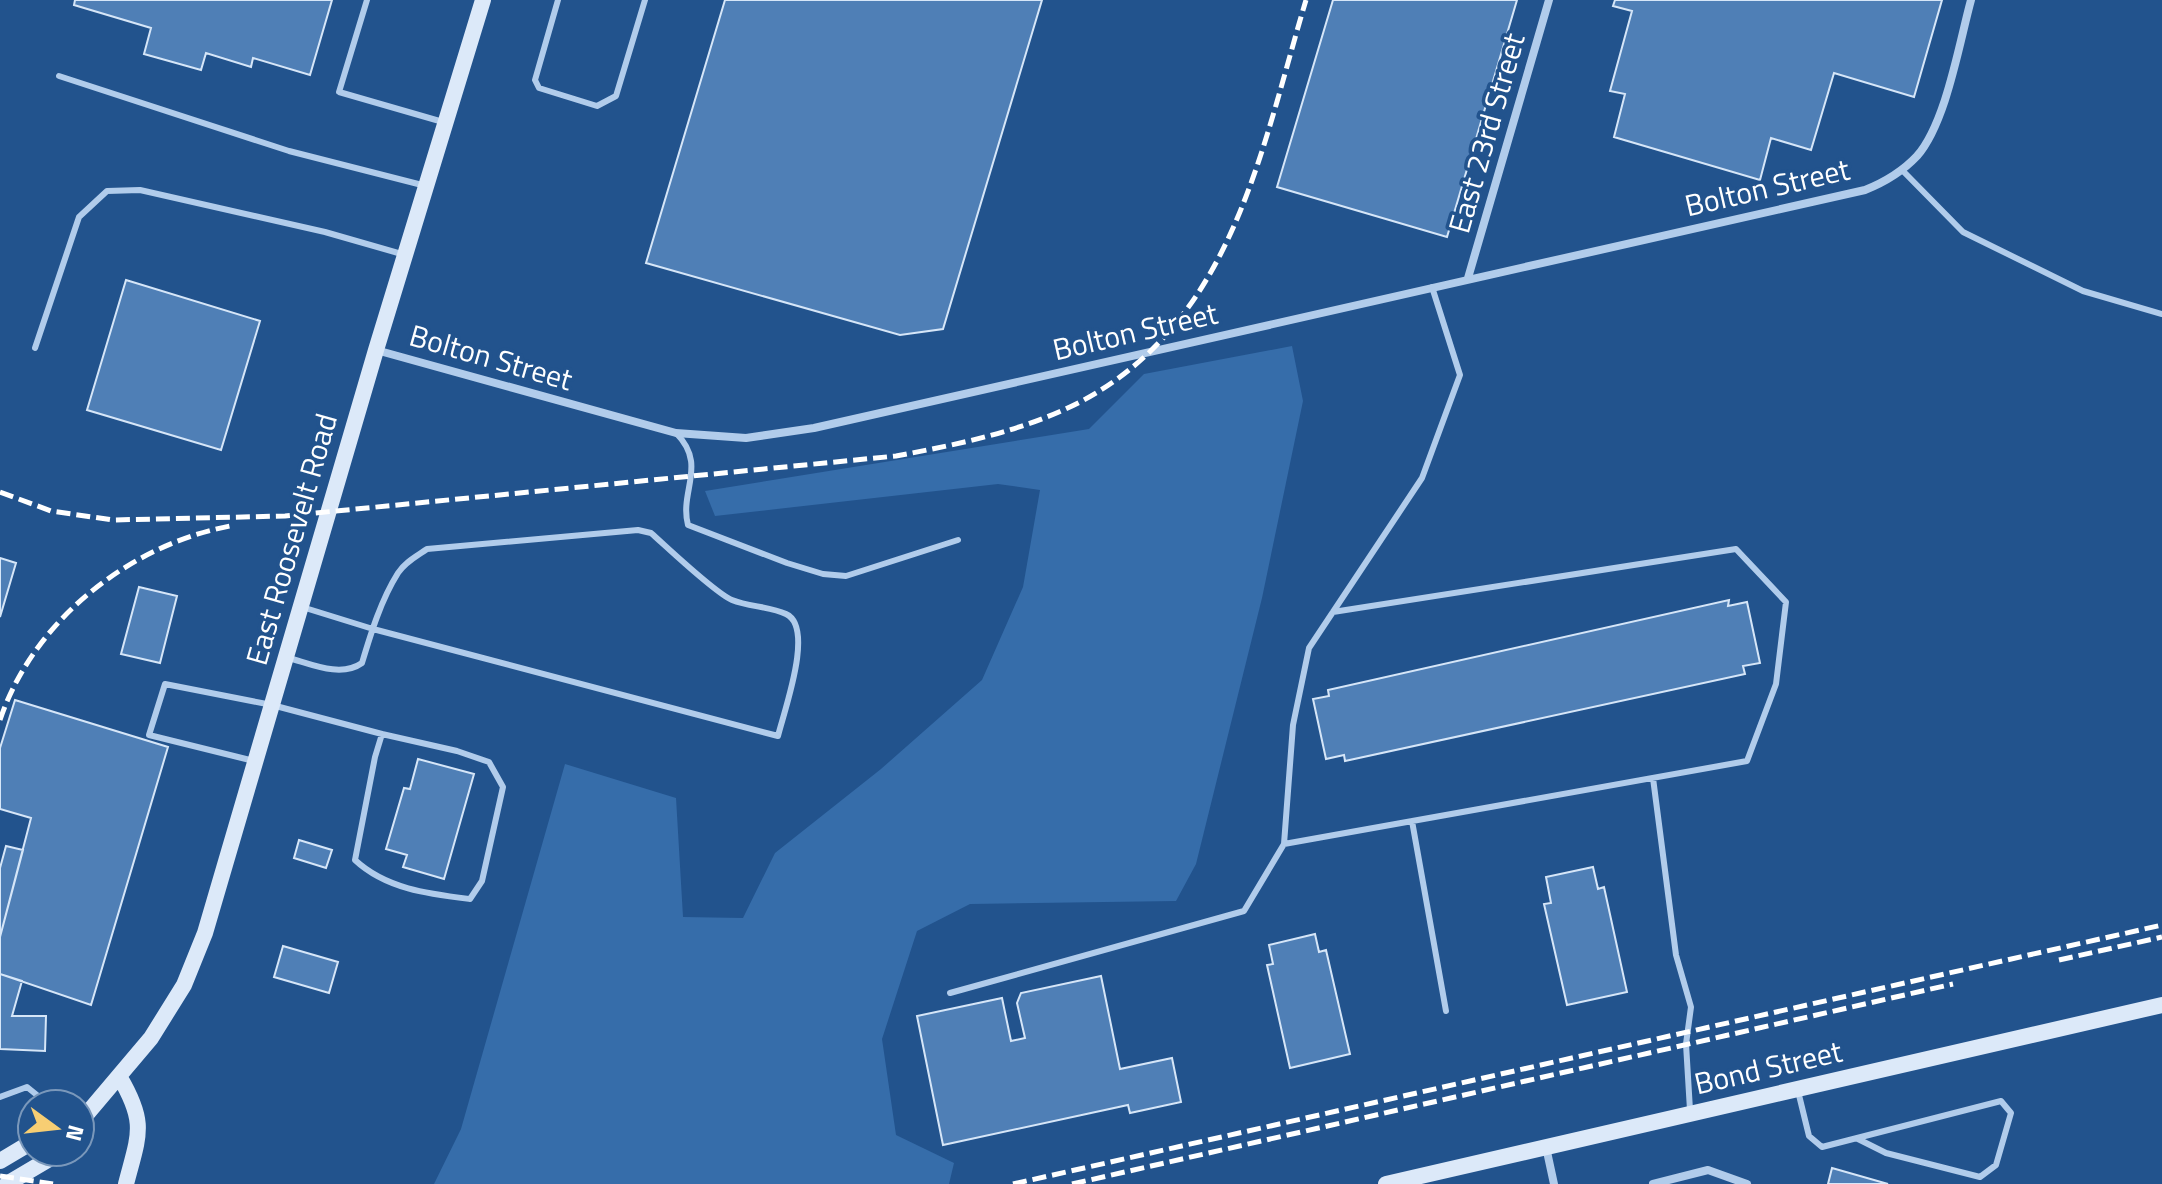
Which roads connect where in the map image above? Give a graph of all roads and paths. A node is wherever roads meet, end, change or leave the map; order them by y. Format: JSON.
{"nodes":[{"id":1,"x":367,"y":0,"type":"edge"},
{"id":2,"x":483,"y":0,"type":"edge"},
{"id":3,"x":558,"y":0,"type":"edge"},
{"id":4,"x":645,"y":0,"type":"edge"},
{"id":5,"x":1549,"y":0,"type":"edge"},
{"id":6,"x":1971,"y":0,"type":"edge"},
{"id":7,"x":59,"y":76,"type":"dead end"},
{"id":8,"x":445,"y":123,"type":"junction"},
{"id":9,"x":1902,"y":170,"type":"junction"},
{"id":10,"x":426,"y":186,"type":"junction"},
{"id":11,"x":405,"y":255,"type":"junction"},
{"id":12,"x":1468,"y":278,"type":"junction"},
{"id":13,"x":1432,"y":287,"type":"junction"},
{"id":14,"x":2162,"y":314,"type":"edge"},
{"id":15,"x":35,"y":348,"type":"dead end"},
{"id":16,"x":376,"y":350,"type":"junction"},
{"id":17,"x":676,"y":433,"type":"junction"},
{"id":18,"x":958,"y":540,"type":"dead end"},
{"id":19,"x":300,"y":607,"type":"junction"},
{"id":20,"x":1333,"y":612,"type":"junction"},
{"id":21,"x":373,"y":629,"type":"junction"},
{"id":22,"x":286,"y":657,"type":"junction"},
{"id":23,"x":272,"y":705,"type":"junction"},
{"id":24,"x":382,"y":734,"type":"junction"},
{"id":25,"x":255,"y":761,"type":"junction"},
{"id":26,"x":1653,"y":778,"type":"junction"},
{"id":27,"x":1412,"y":821,"type":"junction"},
{"id":28,"x":1284,"y":844,"type":"junction"},
{"id":29,"x":950,"y":993,"type":"dead end"},
{"id":30,"x":2162,"y":1005,"type":"edge"},
{"id":31,"x":1446,"y":1011,"type":"dead end"},
{"id":32,"x":119,"y":1076,"type":"junction"},
{"id":33,"x":1797,"y":1088,"type":"junction"},
{"id":34,"x":96,"y":1103,"type":"edge"},
{"id":35,"x":1691,"y":1113,"type":"junction"},
{"id":36,"x":1858,"y":1139,"type":"junction"},
{"id":37,"x":1546,"y":1147,"type":"junction"},
{"id":38,"x":34,"y":1168,"type":"edge"},
{"id":39,"x":7,"y":1184,"type":"edge"},
{"id":40,"x":126,"y":1184,"type":"edge"},
{"id":41,"x":1386,"y":1184,"type":"edge"},
{"id":42,"x":1554,"y":1184,"type":"edge"},
{"id":43,"x":1653,"y":1184,"type":"edge"},
{"id":44,"x":1747,"y":1184,"type":"edge"}],
"edges":[{"from":1,"to":8,"type":"lane"},
{"from":2,"to":8,"type":"main road","name":"East Roosevelt Road"},
{"from":3,"to":4,"type":"lane"},
{"from":5,"to":12,"type":"street","name":"East 23rd Street"},
{"from":6,"to":9,"type":"street"},
{"from":7,"to":10,"type":"lane"},
{"from":8,"to":10,"type":"main road","name":"East Roosevelt Road"},
{"from":9,"to":12,"type":"street","name":"Bolton Street"},
{"from":9,"to":14,"type":"lane"},
{"from":10,"to":11,"type":"main road","name":"East Roosevelt Road"},
{"from":11,"to":15,"type":"lane"},
{"from":11,"to":16,"type":"main road","name":"East Roosevelt Road"},
{"from":12,"to":13,"type":"street","name":"Bolton Street"},
{"from":13,"to":17,"type":"street","name":"Bolton Street"},
{"from":13,"to":20,"type":"lane"},
{"from":16,"to":17,"type":"street","name":"Bolton Street"},
{"from":16,"to":19,"type":"main road","name":"East Roosevelt Road"},
{"from":17,"to":18,"type":"lane"},
{"from":19,"to":21,"type":"lane"},
{"from":19,"to":22,"type":"main road","name":"East Roosevelt Road"},
{"from":20,"to":26,"type":"lane"},
{"from":20,"to":28,"type":"lane"},
{"from":21,"to":21,"type":"lane"},
{"from":21,"to":22,"type":"lane"},
{"from":22,"to":23,"type":"main road","name":"East Roosevelt Road"},
{"from":23,"to":24,"type":"lane"},
{"from":23,"to":25,"type":"main road","name":"East Roosevelt Road"},
{"from":23,"to":25,"type":"lane"},
{"from":24,"to":24,"type":"lane"},
{"from":25,"to":32,"type":"main road","name":"East Roosevelt Road"},
{"from":26,"to":27,"type":"lane"},
{"from":26,"to":35,"type":"lane"},
{"from":27,"to":28,"type":"lane"},
{"from":27,"to":31,"type":"lane"},
{"from":28,"to":29,"type":"lane"},
{"from":30,"to":33,"type":"main road","name":"Bond Street"},
{"from":32,"to":34,"type":"main road","name":"East Roosevelt Road"},
{"from":32,"to":40,"type":"main road"},
{"from":33,"to":35,"type":"main road","name":"Bond Street"},
{"from":33,"to":36,"type":"lane"},
{"from":35,"to":37,"type":"main road","name":"Bond Street"},
{"from":36,"to":36,"type":"lane"},
{"from":37,"to":41,"type":"main road","name":"Bond Street"},
{"from":37,"to":42,"type":"street"},
{"from":38,"to":39,"type":"main road"},
{"from":43,"to":44,"type":"street"}]}
